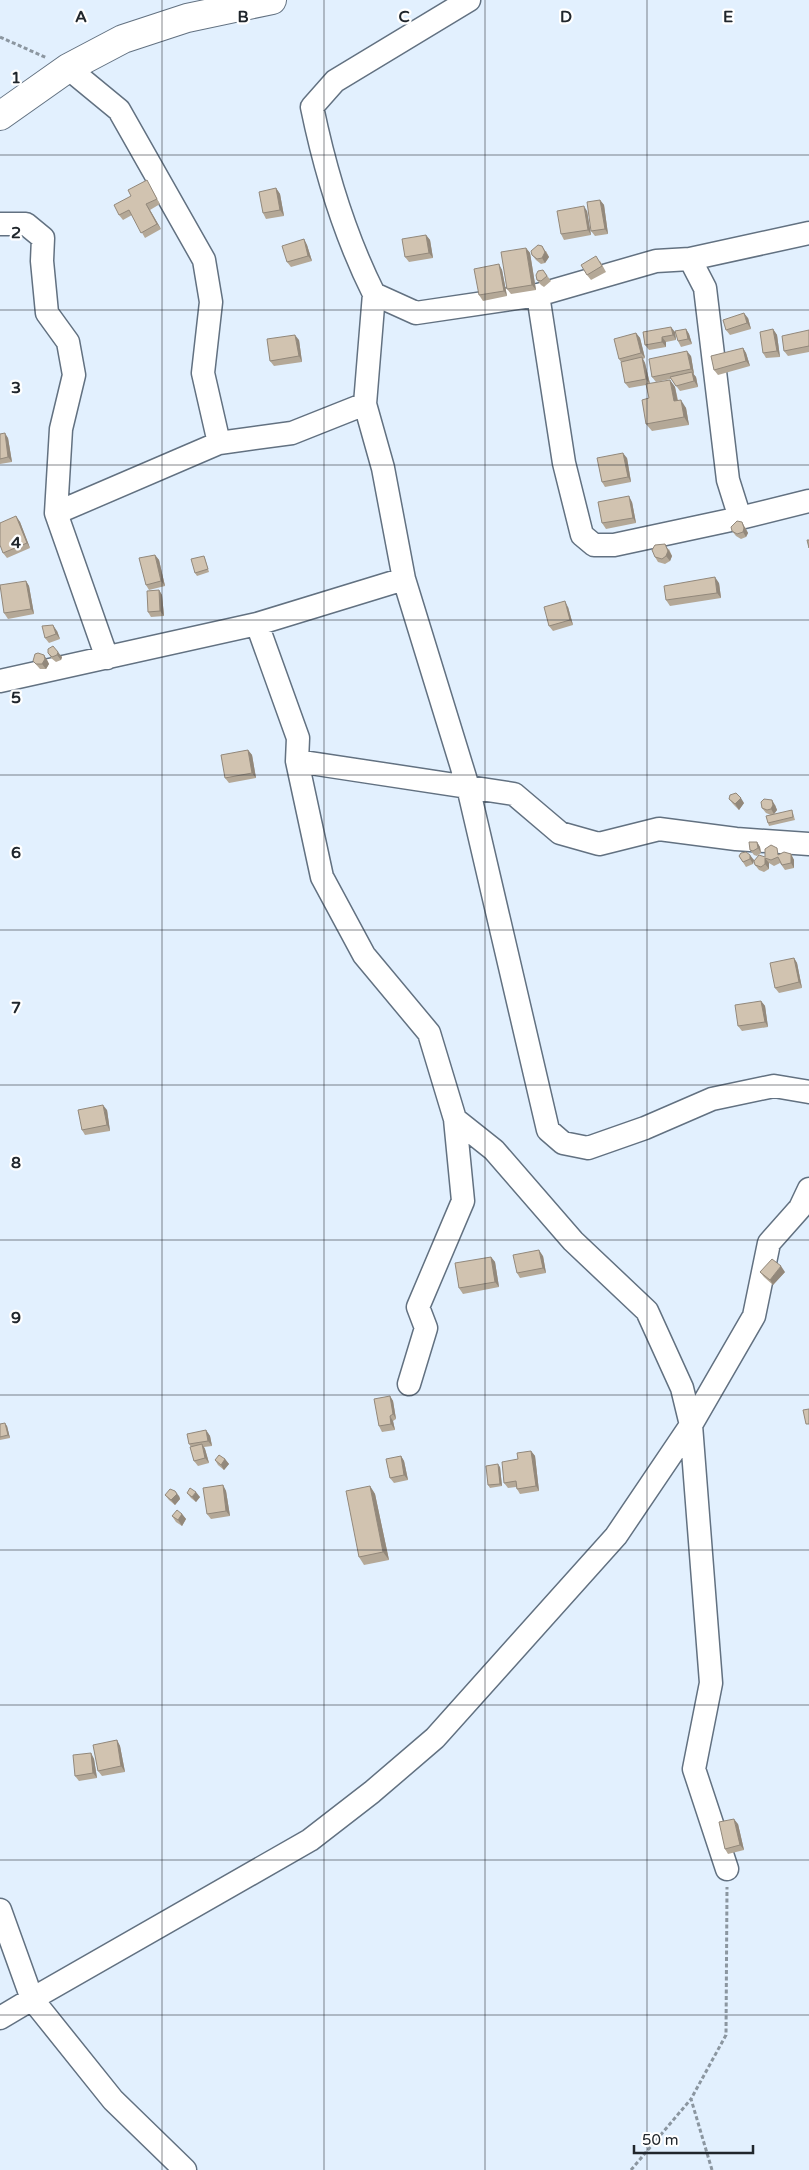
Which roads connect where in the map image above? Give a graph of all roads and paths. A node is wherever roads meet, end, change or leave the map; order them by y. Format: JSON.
{"nodes":[{"id":1,"x":272,"y":0,"type":"edge"},
{"id":2,"x":469,"y":0,"type":"edge"},
{"id":3,"x":0,"y":37,"type":"edge"},
{"id":4,"x":68,"y":68,"type":"junction"},
{"id":5,"x":0,"y":116,"type":"edge"},
{"id":6,"x":0,"y":224,"type":"edge"},
{"id":7,"x":809,"y":233,"type":"edge"},
{"id":8,"x":690,"y":259,"type":"junction"},
{"id":9,"x":374,"y":294,"type":"junction"},
{"id":10,"x":538,"y":295,"type":"junction"},
{"id":11,"x":365,"y":404,"type":"junction"},
{"id":12,"x":219,"y":443,"type":"junction"},
{"id":13,"x":809,"y":501,"type":"edge"},
{"id":14,"x":56,"y":513,"type":"junction"},
{"id":15,"x":740,"y":518,"type":"junction"},
{"id":16,"x":404,"y":579,"type":"junction"},
{"id":17,"x":257,"y":624,"type":"junction"},
{"id":18,"x":107,"y":658,"type":"junction"},
{"id":19,"x":0,"y":681,"type":"edge"},
{"id":20,"x":297,"y":761,"type":"junction"},
{"id":21,"x":468,"y":787,"type":"junction"},
{"id":22,"x":809,"y":844,"type":"edge"},
{"id":23,"x":809,"y":1092,"type":"edge"},
{"id":24,"x":455,"y":1119,"type":"junction"},
{"id":25,"x":809,"y":1188,"type":"edge"},
{"id":26,"x":409,"y":1384,"type":"dead end"},
{"id":27,"x":691,"y":1425,"type":"junction"},
{"id":28,"x":727,"y":1869,"type":"joint"},
{"id":29,"x":0,"y":1910,"type":"edge"},
{"id":30,"x":32,"y":1999,"type":"junction"},
{"id":31,"x":0,"y":2018,"type":"edge"},
{"id":32,"x":691,"y":2099,"type":"junction"},
{"id":33,"x":185,"y":2170,"type":"edge"},
{"id":34,"x":632,"y":2170,"type":"edge"},
{"id":35,"x":712,"y":2170,"type":"edge"}],
"edges":[{"from":1,"to":4,"type":"main road"},
{"from":2,"to":9,"type":"street"},
{"from":3,"to":4,"type":"path"},
{"from":4,"to":5,"type":"main road"},
{"from":4,"to":12,"type":"street"},
{"from":6,"to":14,"type":"street"},
{"from":7,"to":8,"type":"street"},
{"from":8,"to":10,"type":"street"},
{"from":8,"to":15,"type":"street"},
{"from":9,"to":10,"type":"street"},
{"from":9,"to":11,"type":"street"},
{"from":10,"to":15,"type":"street"},
{"from":11,"to":12,"type":"street"},
{"from":11,"to":16,"type":"street"},
{"from":12,"to":14,"type":"street"},
{"from":13,"to":15,"type":"street"},
{"from":14,"to":18,"type":"street"},
{"from":16,"to":17,"type":"street"},
{"from":16,"to":21,"type":"street"},
{"from":17,"to":18,"type":"street"},
{"from":17,"to":20,"type":"street"},
{"from":18,"to":19,"type":"street"},
{"from":20,"to":21,"type":"street"},
{"from":20,"to":24,"type":"street"},
{"from":21,"to":22,"type":"street"},
{"from":21,"to":23,"type":"street"},
{"from":24,"to":26,"type":"street"},
{"from":24,"to":27,"type":"street"},
{"from":25,"to":27,"type":"street"},
{"from":27,"to":28,"type":"street"},
{"from":27,"to":30,"type":"street"},
{"from":28,"to":32,"type":"path"},
{"from":29,"to":30,"type":"street"},
{"from":30,"to":31,"type":"street"},
{"from":30,"to":33,"type":"street"},
{"from":32,"to":34,"type":"path"},
{"from":32,"to":35,"type":"path"}]}
